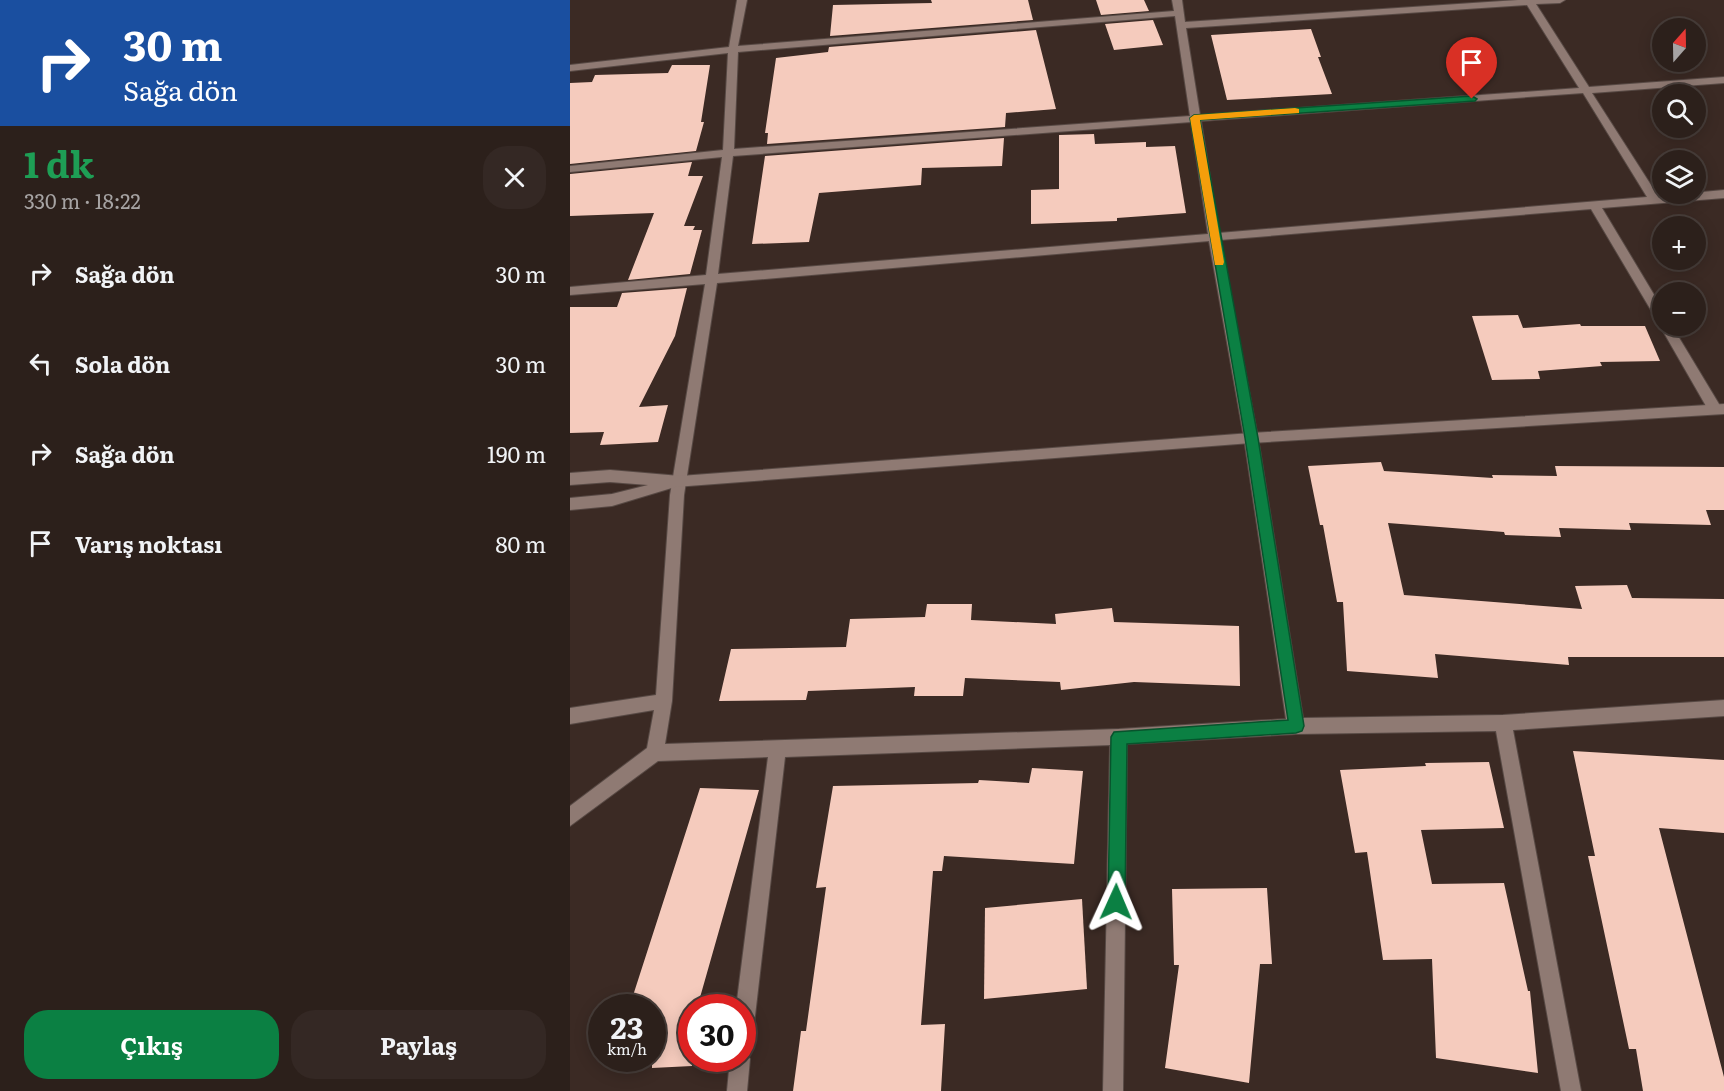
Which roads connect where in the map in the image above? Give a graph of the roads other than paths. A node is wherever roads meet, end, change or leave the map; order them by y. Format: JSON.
{"nodes":[{"id":1,"x":742,"y":0,"type":"edge"},
{"id":2,"x":1560,"y":0,"type":"edge"},
{"id":3,"x":1529,"y":1,"type":"edge"},
{"id":4,"x":1180,"y":13,"type":"edge"},
{"id":5,"x":733,"y":49,"type":"junction"},
{"id":6,"x":570,"y":68,"type":"edge"},
{"id":7,"x":1724,"y":80,"type":"edge"},
{"id":8,"x":1587,"y":91,"type":"junction"},
{"id":9,"x":1194,"y":118,"type":"junction"},
{"id":10,"x":728,"y":153,"type":"junction"},
{"id":11,"x":570,"y":169,"type":"edge"},
{"id":12,"x":1724,"y":194,"type":"edge"},
{"id":13,"x":1706,"y":195,"type":"edge"},
{"id":14,"x":1652,"y":197,"type":"edge"},
{"id":15,"x":1652,"y":199,"type":"edge"},
{"id":16,"x":1595,"y":205,"type":"junction"},
{"id":17,"x":1214,"y":237,"type":"junction"},
{"id":18,"x":712,"y":277,"type":"junction"},
{"id":19,"x":570,"y":291,"type":"edge"},
{"id":20,"x":1652,"y":302,"type":"edge"},
{"id":21,"x":1672,"y":336,"type":"edge"},
{"id":22,"x":1719,"y":409,"type":"edge"},
{"id":23,"x":1251,"y":438,"type":"junction"},
{"id":24,"x":570,"y":479,"type":"edge"},
{"id":25,"x":680,"y":482,"type":"junction"},
{"id":26,"x":570,"y":504,"type":"edge"},
{"id":27,"x":664,"y":701,"type":"junction"},
{"id":28,"x":1724,"y":708,"type":"edge"},
{"id":29,"x":570,"y":716,"type":"edge"},
{"id":30,"x":1503,"y":723,"type":"junction"},
{"id":31,"x":1296,"y":726,"type":"junction"},
{"id":32,"x":1119,"y":737,"type":"junction"},
{"id":33,"x":777,"y":750,"type":"junction"},
{"id":34,"x":656,"y":753,"type":"junction"},
{"id":35,"x":570,"y":817,"type":"edge"},
{"id":36,"x":748,"y":994,"type":"edge"},
{"id":37,"x":739,"y":1072,"type":"edge"},
{"id":38,"x":737,"y":1091,"type":"edge"},
{"id":39,"x":1113,"y":1091,"type":"edge"},
{"id":40,"x":1571,"y":1091,"type":"edge"}],
"edges":[{"from":1,"to":5,"type":"street"},
{"from":2,"to":3,"type":"street"},
{"from":3,"to":4,"type":"street"},
{"from":3,"to":8,"type":"street"},
{"from":4,"to":5,"type":"street"},
{"from":4,"to":9,"type":"street"},
{"from":5,"to":6,"type":"street"},
{"from":5,"to":10,"type":"street"},
{"from":7,"to":8,"type":"street"},
{"from":8,"to":9,"type":"street"},
{"from":8,"to":14,"type":"street"},
{"from":9,"to":10,"type":"street"},
{"from":9,"to":17,"type":"street"},
{"from":10,"to":11,"type":"street"},
{"from":10,"to":18,"type":"street"},
{"from":12,"to":13,"type":"street"},
{"from":15,"to":16,"type":"street"},
{"from":16,"to":17,"type":"street"},
{"from":16,"to":20,"type":"street"},
{"from":17,"to":18,"type":"street"},
{"from":17,"to":23,"type":"street"},
{"from":18,"to":19,"type":"street"},
{"from":18,"to":25,"type":"street"},
{"from":21,"to":22,"type":"street"},
{"from":22,"to":23,"type":"street"},
{"from":23,"to":25,"type":"street"},
{"from":23,"to":31,"type":"street"},
{"from":24,"to":25,"type":"street"},
{"from":25,"to":26,"type":"street"},
{"from":25,"to":27,"type":"street"},
{"from":27,"to":29,"type":"street"},
{"from":27,"to":34,"type":"street"},
{"from":28,"to":30,"type":"street"},
{"from":30,"to":31,"type":"street"},
{"from":30,"to":40,"type":"street"},
{"from":31,"to":32,"type":"street"},
{"from":32,"to":33,"type":"street"},
{"from":32,"to":39,"type":"street"},
{"from":33,"to":34,"type":"street"},
{"from":33,"to":36,"type":"street"},
{"from":34,"to":35,"type":"street"},
{"from":37,"to":38,"type":"street"}]}
